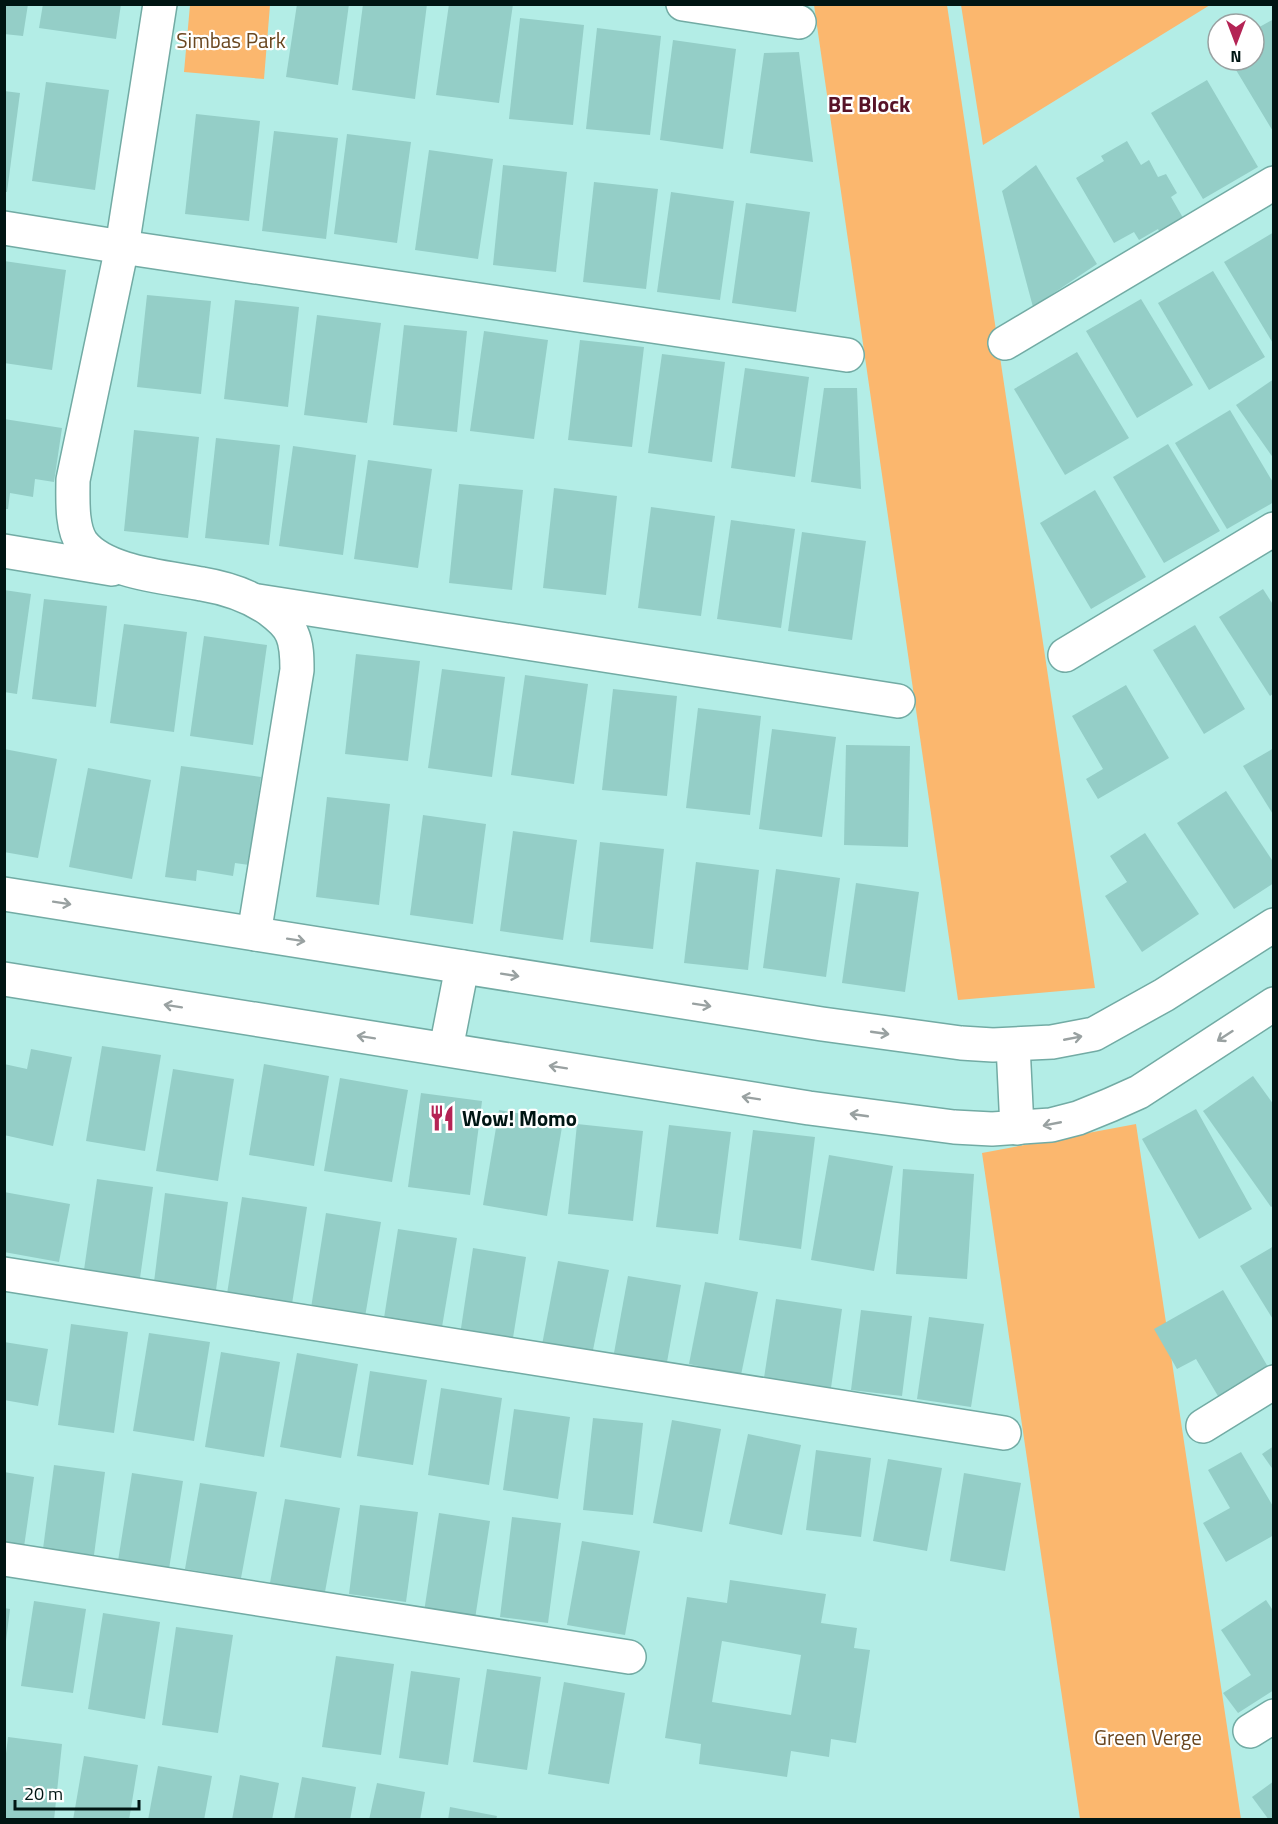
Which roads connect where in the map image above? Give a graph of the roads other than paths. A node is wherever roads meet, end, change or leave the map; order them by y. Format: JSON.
{"nodes":[{"id":1,"x":160,"y":4,"type":"edge"},
{"id":2,"x":683,"y":4,"type":"edge"},
{"id":3,"x":798,"y":22,"type":"dead end"},
{"id":4,"x":1274,"y":183,"type":"edge"},
{"id":5,"x":4,"y":228,"type":"edge"},
{"id":6,"x":122,"y":247,"type":"junction"},
{"id":7,"x":1005,"y":342,"type":"dead end"},
{"id":8,"x":847,"y":355,"type":"dead end"},
{"id":9,"x":1274,"y":529,"type":"edge"},
{"id":10,"x":4,"y":551,"type":"edge"},
{"id":11,"x":147,"y":574,"type":"junction"},
{"id":12,"x":258,"y":602,"type":"junction"},
{"id":13,"x":1065,"y":655,"type":"dead end"},
{"id":14,"x":897,"y":701,"type":"dead end"},
{"id":15,"x":4,"y":894,"type":"edge"},
{"id":16,"x":1274,"y":925,"type":"edge"},
{"id":17,"x":256,"y":934,"type":"junction"},
{"id":18,"x":462,"y":967,"type":"junction"},
{"id":19,"x":4,"y":979,"type":"edge"},
{"id":20,"x":1274,"y":1004,"type":"edge"},
{"id":21,"x":1012,"y":1045,"type":"junction"},
{"id":22,"x":446,"y":1049,"type":"junction"},
{"id":23,"x":1017,"y":1128,"type":"junction"},
{"id":24,"x":4,"y":1274,"type":"edge"},
{"id":25,"x":1274,"y":1382,"type":"edge"},
{"id":26,"x":1203,"y":1426,"type":"dead end"},
{"id":27,"x":1004,"y":1433,"type":"dead end"},
{"id":28,"x":4,"y":1559,"type":"edge"},
{"id":29,"x":629,"y":1657,"type":"dead end"}],
"edges":[{"from":1,"to":6,"type":"street"},
{"from":2,"to":3,"type":"street"},
{"from":4,"to":7,"type":"street"},
{"from":5,"to":6,"type":"street"},
{"from":6,"to":8,"type":"street"},
{"from":6,"to":11,"type":"street"},
{"from":9,"to":13,"type":"street"},
{"from":10,"to":11,"type":"street"},
{"from":11,"to":12,"type":"street"},
{"from":12,"to":14,"type":"street"},
{"from":12,"to":17,"type":"street"},
{"from":15,"to":17,"type":"street","one_way":true},
{"from":21,"to":16,"type":"street","one_way":true},
{"from":17,"to":18,"type":"street","one_way":true},
{"from":18,"to":21,"type":"street","one_way":true},
{"from":18,"to":22,"type":"street"},
{"from":22,"to":19,"type":"street","one_way":true},
{"from":20,"to":23,"type":"street","one_way":true},
{"from":21,"to":23,"type":"street"},
{"from":23,"to":22,"type":"street","one_way":true},
{"from":24,"to":27,"type":"street"},
{"from":25,"to":26,"type":"street"},
{"from":28,"to":29,"type":"street"}]}
